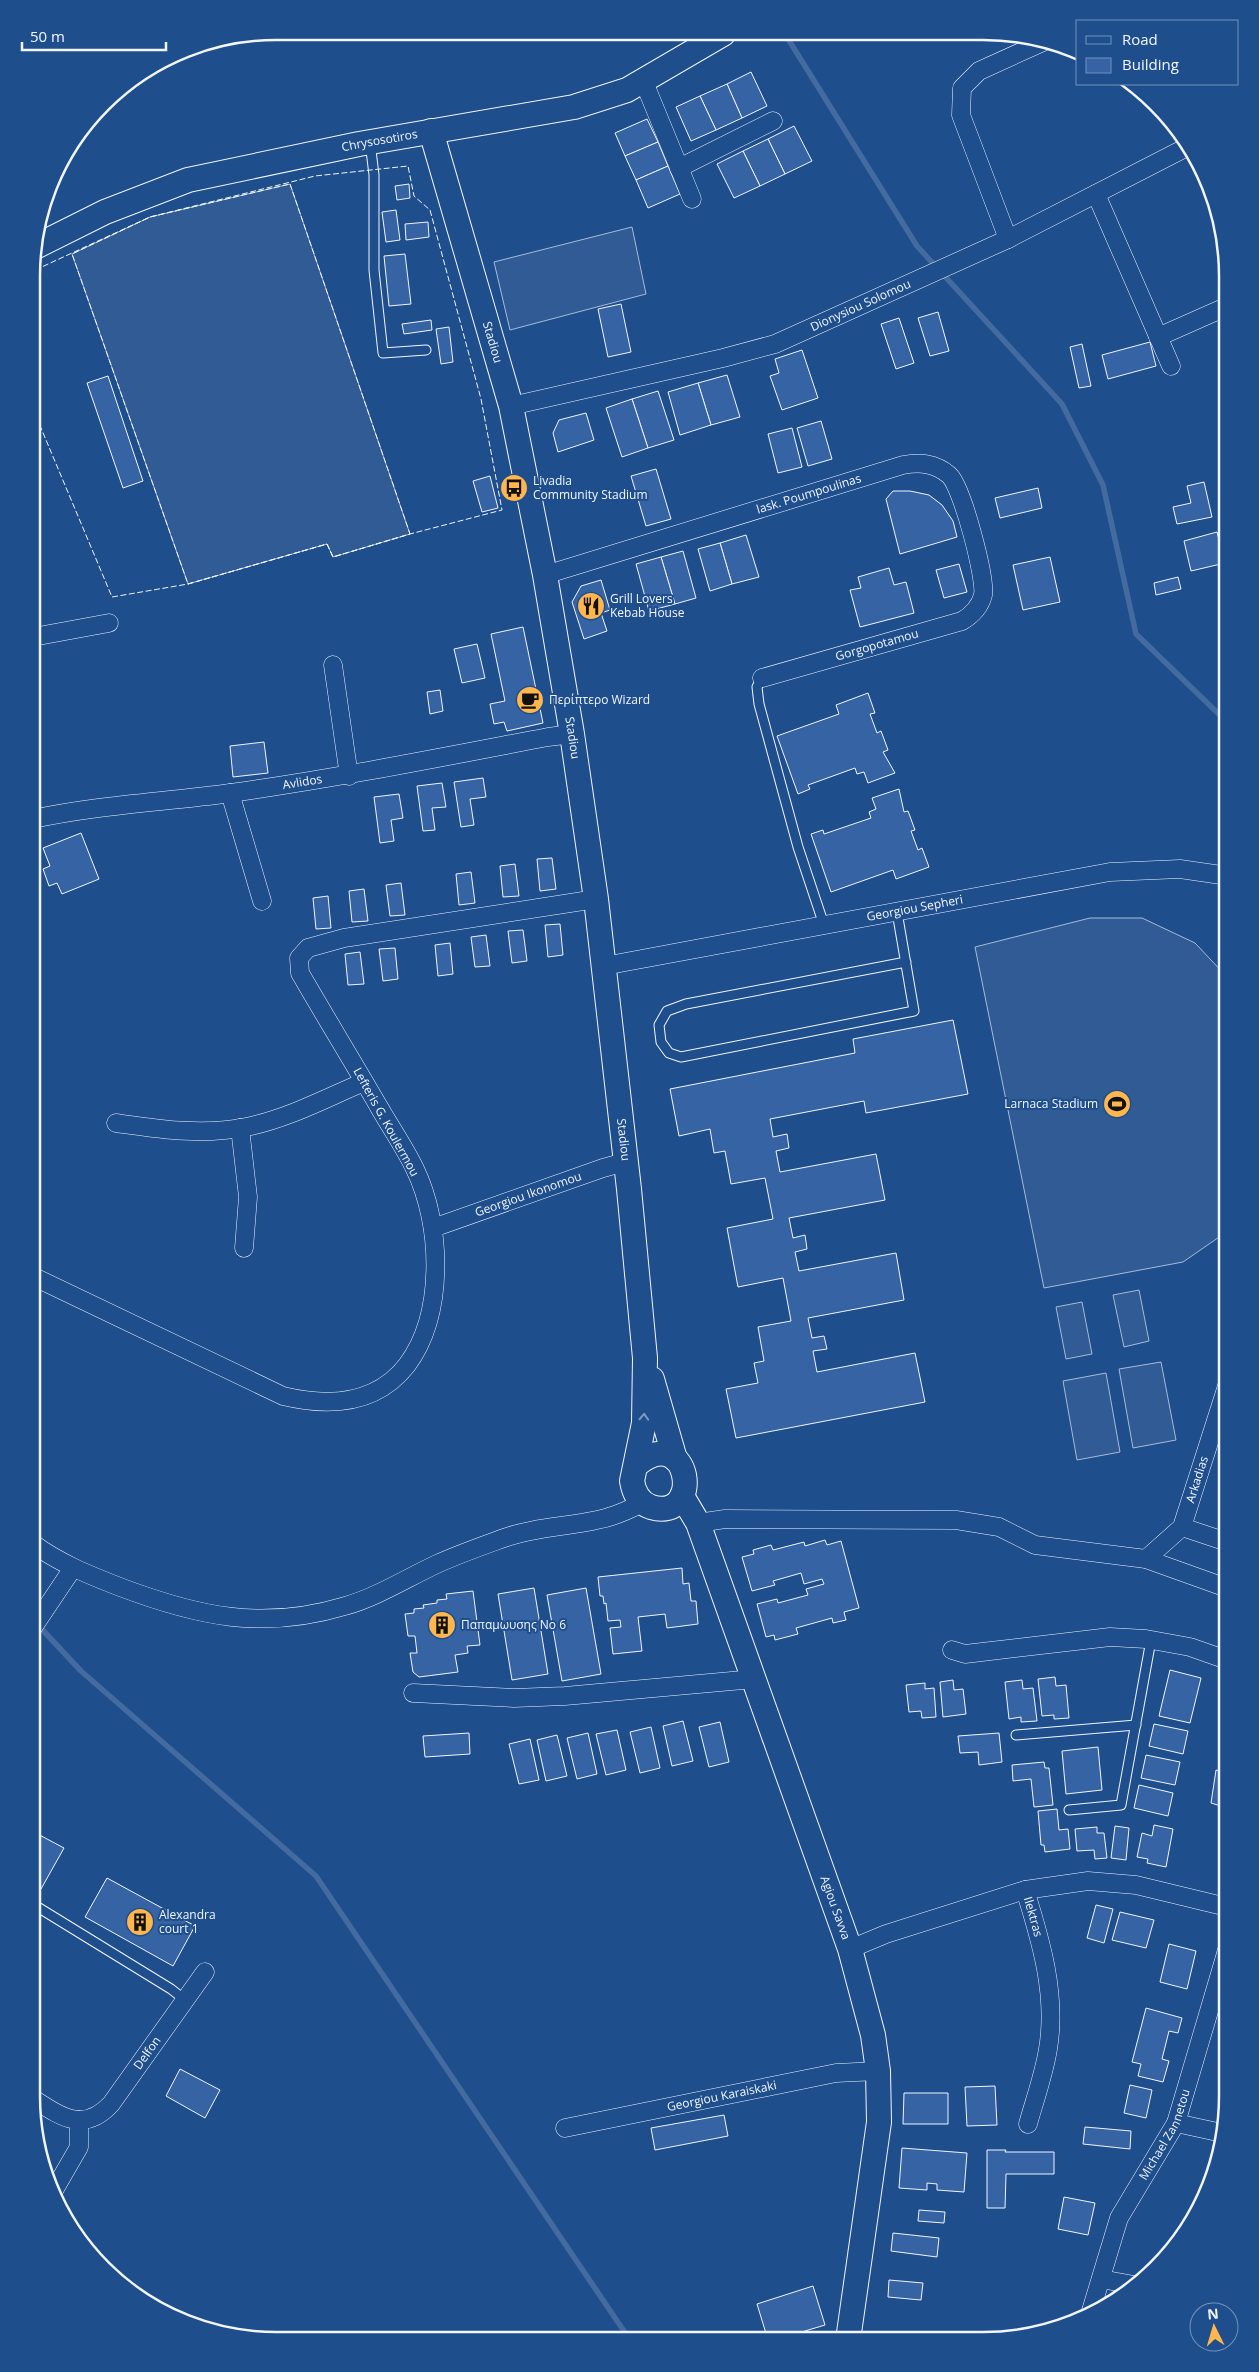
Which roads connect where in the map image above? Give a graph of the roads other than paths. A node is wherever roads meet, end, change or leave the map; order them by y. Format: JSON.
{"nodes":[{"id":1,"x":713,"y":40,"type":"edge"},
{"id":2,"x":1034,"y":46,"type":"edge"},
{"id":3,"x":644,"y":82,"type":"junction"},
{"id":4,"x":773,"y":121,"type":"dead end"},
{"id":5,"x":431,"y":131,"type":"junction"},
{"id":6,"x":370,"y":142,"type":"junction"},
{"id":7,"x":1182,"y":150,"type":"edge"},
{"id":8,"x":679,"y":168,"type":"junction"},
{"id":9,"x":1096,"y":194,"type":"junction"},
{"id":10,"x":692,"y":199,"type":"dead end"},
{"id":11,"x":1008,"y":238,"type":"junction"},
{"id":12,"x":42,"y":243,"type":"edge"},
{"id":13,"x":1219,"y":310,"type":"edge"},
{"id":14,"x":1158,"y":337,"type":"junction"},
{"id":15,"x":426,"y":350,"type":"dead end"},
{"id":16,"x":1171,"y":366,"type":"dead end"},
{"id":17,"x":511,"y":406,"type":"junction"},
{"id":18,"x":546,"y":576,"type":"junction"},
{"id":19,"x":982,"y":598,"type":"joint"},
{"id":20,"x":109,"y":623,"type":"dead end"},
{"id":21,"x":40,"y":636,"type":"edge"},
{"id":22,"x":332,"y":665,"type":"dead end"},
{"id":23,"x":762,"y":678,"type":"joint"},
{"id":24,"x":572,"y":734,"type":"junction"},
{"id":25,"x":349,"y":776,"type":"junction"},
{"id":26,"x":230,"y":793,"type":"junction"},
{"id":27,"x":40,"y":818,"type":"edge"},
{"id":28,"x":1219,"y":875,"type":"edge"},
{"id":29,"x":596,"y":899,"type":"junction"},
{"id":30,"x":262,"y":901,"type":"dead end"},
{"id":31,"x":898,"y":912,"type":"junction"},
{"id":32,"x":824,"y":926,"type":"junction"},
{"id":33,"x":906,"y":962,"type":"junction"},
{"id":34,"x":604,"y":966,"type":"junction"},
{"id":35,"x":364,"y":1082,"type":"junction"},
{"id":36,"x":116,"y":1123,"type":"dead end"},
{"id":37,"x":240,"y":1128,"type":"junction"},
{"id":38,"x":625,"y":1162,"type":"junction"},
{"id":39,"x":433,"y":1228,"type":"junction"},
{"id":40,"x":244,"y":1248,"type":"dead end"},
{"id":41,"x":40,"y":1280,"type":"edge"},
{"id":42,"x":645,"y":1358,"type":"junction"},
{"id":43,"x":1219,"y":1411,"type":"edge"},
{"id":44,"x":675,"y":1459,"type":"junction"},
{"id":45,"x":636,"y":1465,"type":"junction"},
{"id":46,"x":682,"y":1496,"type":"junction"},
{"id":47,"x":643,"y":1503,"type":"junction"},
{"id":48,"x":698,"y":1523,"type":"junction"},
{"id":49,"x":1182,"y":1527,"type":"junction"},
{"id":50,"x":1219,"y":1539,"type":"edge"},
{"id":51,"x":40,"y":1549,"type":"edge"},
{"id":52,"x":1146,"y":1560,"type":"junction"},
{"id":53,"x":73,"y":1568,"type":"junction"},
{"id":54,"x":1219,"y":1585,"type":"edge"},
{"id":55,"x":40,"y":1617,"type":"edge"},
{"id":56,"x":1151,"y":1640,"type":"junction"},
{"id":57,"x":952,"y":1650,"type":"dead end"},
{"id":58,"x":1219,"y":1657,"type":"edge"},
{"id":59,"x":754,"y":1679,"type":"junction"},
{"id":60,"x":413,"y":1693,"type":"dead end"},
{"id":61,"x":1136,"y":1725,"type":"junction"},
{"id":62,"x":1016,"y":1735,"type":"dead end"},
{"id":63,"x":1069,"y":1810,"type":"dead end"},
{"id":64,"x":1025,"y":1890,"type":"junction"},
{"id":65,"x":1219,"y":1904,"type":"edge"},
{"id":66,"x":40,"y":1908,"type":"edge"},
{"id":67,"x":850,"y":1949,"type":"junction"},
{"id":68,"x":205,"y":1972,"type":"dead end"},
{"id":69,"x":1219,"y":1977,"type":"edge"},
{"id":70,"x":185,"y":2000,"type":"junction"},
{"id":71,"x":878,"y":2071,"type":"junction"},
{"id":72,"x":40,"y":2103,"type":"edge"},
{"id":73,"x":79,"y":2120,"type":"junction"},
{"id":74,"x":1176,"y":2123,"type":"junction"},
{"id":75,"x":1028,"y":2124,"type":"dead end"},
{"id":76,"x":565,"y":2128,"type":"dead end"},
{"id":77,"x":1216,"y":2132,"type":"edge"},
{"id":78,"x":57,"y":2184,"type":"edge"},
{"id":79,"x":1101,"y":2278,"type":"junction"},
{"id":80,"x":1126,"y":2283,"type":"edge"},
{"id":81,"x":1093,"y":2305,"type":"edge"},
{"id":82,"x":849,"y":2332,"type":"edge"}],
"edges":[{"from":1,"to":3,"type":"street","name":"Chrysosotiros"},
{"from":2,"to":11,"type":"street"},
{"from":3,"to":5,"type":"street","name":"Chrysosotiros"},
{"from":3,"to":8,"type":"street"},
{"from":4,"to":8,"type":"street"},
{"from":5,"to":6,"type":"street","name":"Chrysosotiros"},
{"from":5,"to":17,"type":"street","name":"Stadiou"},
{"from":6,"to":12,"type":"street","name":"Chrysosotiros"},
{"from":6,"to":15,"type":"lane"},
{"from":7,"to":9,"type":"street","name":"Dionysiou Solomou"},
{"from":8,"to":10,"type":"street"},
{"from":9,"to":11,"type":"street","name":"Dionysiou Solomou"},
{"from":9,"to":14,"type":"street"},
{"from":11,"to":17,"type":"street","name":"Dionysiou Solomou"},
{"from":13,"to":14,"type":"street"},
{"from":14,"to":16,"type":"street"},
{"from":17,"to":18,"type":"street","name":"Stadiou"},
{"from":18,"to":19,"type":"street","name":"lask. Poumpoulinas"},
{"from":18,"to":24,"type":"street","name":"Stadiou"},
{"from":19,"to":23,"type":"street","name":"Gorgopotamou"},
{"from":20,"to":21,"type":"street"},
{"from":22,"to":25,"type":"street"},
{"from":23,"to":32,"type":"lane"},
{"from":24,"to":25,"type":"street","name":"Avlidos"},
{"from":24,"to":29,"type":"street","name":"Stadiou"},
{"from":25,"to":26,"type":"street","name":"Avlidos"},
{"from":26,"to":27,"type":"street","name":"Avlidos"},
{"from":26,"to":30,"type":"street"},
{"from":28,"to":31,"type":"street","name":"Georgiou Sepheri"},
{"from":29,"to":34,"type":"street","name":"Stadiou"},
{"from":29,"to":35,"type":"street","name":"Lefteris G. Koulermou"},
{"from":31,"to":32,"type":"street","name":"Georgiou Sepheri"},
{"from":31,"to":33,"type":"lane"},
{"from":32,"to":34,"type":"street","name":"Georgiou Sepheri"},
{"from":33,"to":33,"type":"lane"},
{"from":34,"to":38,"type":"street","name":"Stadiou"},
{"from":35,"to":37,"type":"street"},
{"from":35,"to":39,"type":"street","name":"Lefteris G. Koulermou"},
{"from":36,"to":37,"type":"street"},
{"from":37,"to":40,"type":"street"},
{"from":38,"to":39,"type":"street","name":"Georgiou Ikonomou"},
{"from":38,"to":42,"type":"street","name":"Stadiou"},
{"from":39,"to":41,"type":"street","name":"Lefteris G. Koulermou"},
{"from":42,"to":44,"type":"street","name":"Stadiou"},
{"from":45,"to":42,"type":"street","name":"Stadiou","one_way":true},
{"from":43,"to":49,"type":"street","name":"Arkadias"},
{"from":44,"to":45,"type":"street"},
{"from":44,"to":46,"type":"street"},
{"from":45,"to":47,"type":"street"},
{"from":46,"to":47,"type":"street"},
{"from":46,"to":48,"type":"street","name":"Agiou Savva"},
{"from":47,"to":53,"type":"street"},
{"from":48,"to":52,"type":"street"},
{"from":48,"to":59,"type":"street","name":"Agiou Savva"},
{"from":49,"to":50,"type":"street"},
{"from":49,"to":52,"type":"street","name":"Arkadias"},
{"from":51,"to":53,"type":"street"},
{"from":52,"to":54,"type":"street"},
{"from":53,"to":55,"type":"street"},
{"from":56,"to":57,"type":"street"},
{"from":56,"to":58,"type":"street"},
{"from":56,"to":61,"type":"lane"},
{"from":59,"to":60,"type":"street"},
{"from":59,"to":67,"type":"street","name":"Agiou Savva"},
{"from":61,"to":62,"type":"lane"},
{"from":61,"to":63,"type":"lane"},
{"from":64,"to":65,"type":"street"},
{"from":64,"to":67,"type":"street","name":"Ilektras"},
{"from":64,"to":75,"type":"street","name":"Ilektras"},
{"from":66,"to":70,"type":"lane"},
{"from":67,"to":71,"type":"street","name":"Agiou Savva"},
{"from":68,"to":70,"type":"street","name":"Delfon"},
{"from":69,"to":74,"type":"street","name":"Michael Zannetou"},
{"from":70,"to":73,"type":"street","name":"Delfon"},
{"from":71,"to":76,"type":"street","name":"Georgiou Karaiskaki"},
{"from":71,"to":82,"type":"street","name":"Agiou Savva"},
{"from":72,"to":73,"type":"street"},
{"from":73,"to":78,"type":"street"},
{"from":74,"to":77,"type":"street"},
{"from":74,"to":79,"type":"street","name":"Michael Zannetou"},
{"from":79,"to":80,"type":"street"},
{"from":79,"to":81,"type":"street","name":"Michael Zannetou"}]}
